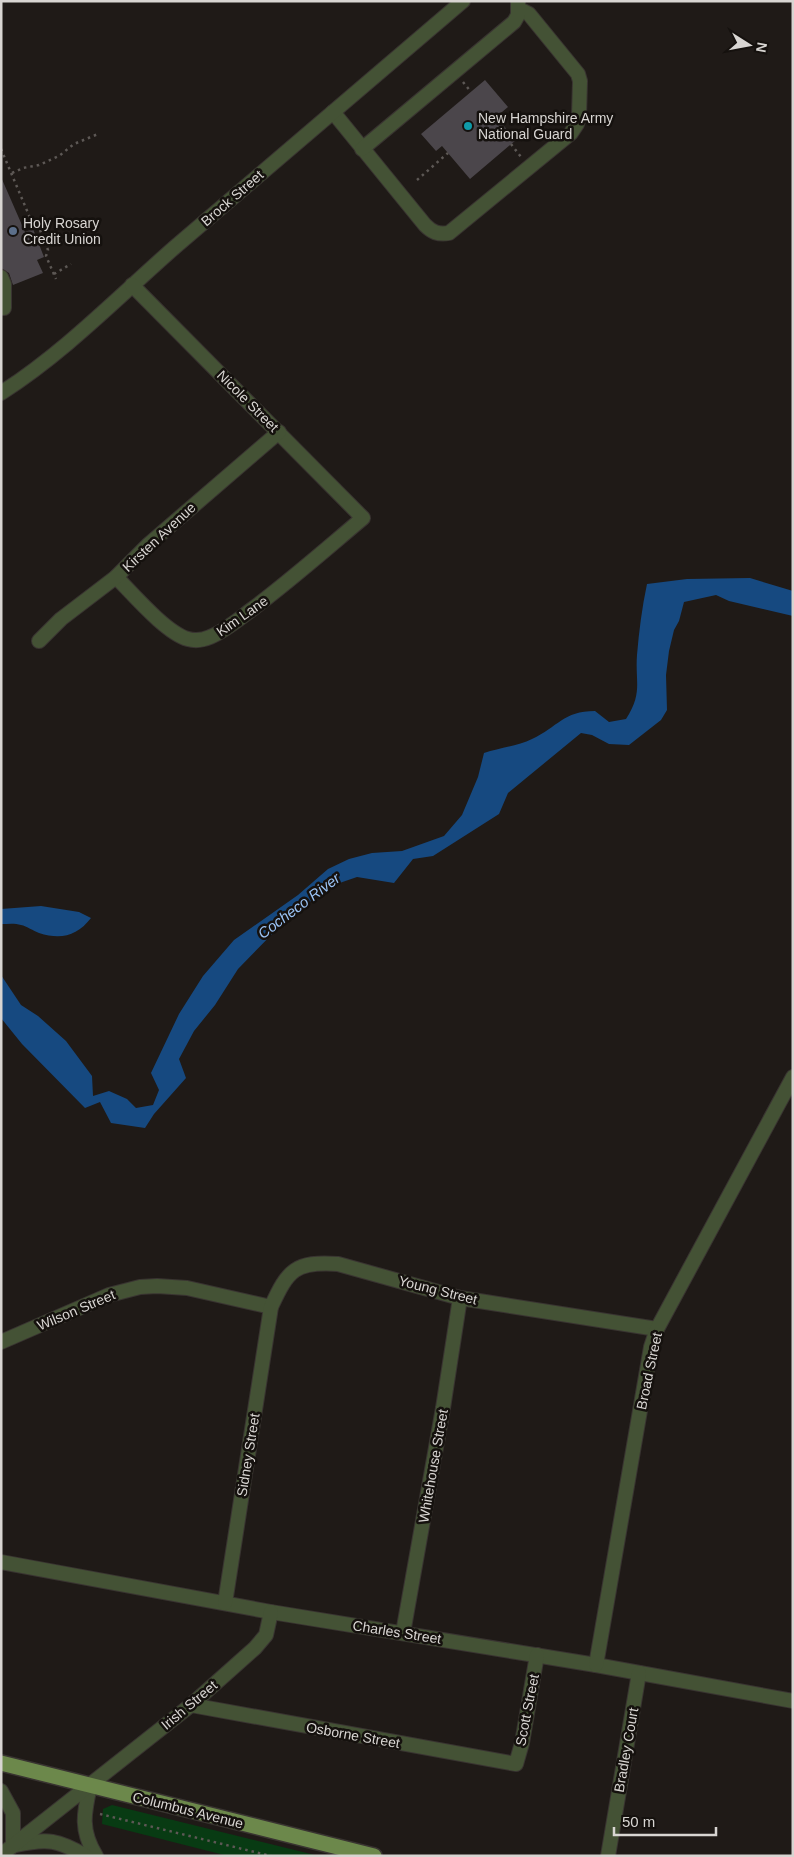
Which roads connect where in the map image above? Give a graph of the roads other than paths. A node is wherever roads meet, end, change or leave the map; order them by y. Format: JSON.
{"nodes":[{"id":1,"x":463,"y":1,"type":"edge"},
{"id":2,"x":518,"y":5,"type":"edge"},
{"id":3,"x":333,"y":112,"type":"junction"},
{"id":4,"x":362,"y":149,"type":"junction"},
{"id":5,"x":1,"y":277,"type":"edge"},
{"id":6,"x":132,"y":285,"type":"junction"},
{"id":7,"x":2,"y":303,"type":"edge"},
{"id":8,"x":1,"y":393,"type":"edge"},
{"id":9,"x":279,"y":432,"type":"junction"},
{"id":10,"x":363,"y":518,"type":"joint"},
{"id":11,"x":116,"y":577,"type":"junction"},
{"id":12,"x":39,"y":641,"type":"dead end"},
{"id":13,"x":793,"y":1077,"type":"edge"},
{"id":14,"x":460,"y":1298,"type":"junction"},
{"id":15,"x":270,"y":1307,"type":"junction"},
{"id":16,"x":657,"y":1329,"type":"junction"},
{"id":17,"x":1,"y":1342,"type":"edge"},
{"id":18,"x":1,"y":1562,"type":"edge"},
{"id":19,"x":224,"y":1603,"type":"junction"},
{"id":20,"x":271,"y":1612,"type":"junction"},
{"id":21,"x":403,"y":1634,"type":"junction"},
{"id":22,"x":537,"y":1655,"type":"junction"},
{"id":23,"x":596,"y":1665,"type":"junction"},
{"id":24,"x":640,"y":1673,"type":"junction"},
{"id":25,"x":793,"y":1701,"type":"edge"},
{"id":26,"x":191,"y":1705,"type":"junction"},
{"id":27,"x":1,"y":1763,"type":"edge"},
{"id":28,"x":516,"y":1764,"type":"joint"},
{"id":29,"x":90,"y":1786,"type":"junction"},
{"id":30,"x":1,"y":1792,"type":"edge"},
{"id":31,"x":13,"y":1846,"type":"junction"},
{"id":32,"x":1,"y":1856,"type":"edge"},
{"id":33,"x":86,"y":1856,"type":"edge"},
{"id":34,"x":96,"y":1856,"type":"edge"},
{"id":35,"x":374,"y":1856,"type":"edge"},
{"id":36,"x":608,"y":1856,"type":"edge"}],
"edges":[{"from":1,"to":3,"type":"street","name":"Brock Street"},
{"from":2,"to":4,"type":"street"},
{"from":2,"to":4,"type":"street"},
{"from":3,"to":4,"type":"street"},
{"from":3,"to":6,"type":"street","name":"Brock Street"},
{"from":5,"to":7,"type":"street"},
{"from":6,"to":8,"type":"street","name":"Brock Street"},
{"from":6,"to":9,"type":"street","name":"Nicole Street"},
{"from":9,"to":10,"type":"street","name":"Nicole Street"},
{"from":9,"to":11,"type":"street","name":"Kirsten Avenue"},
{"from":10,"to":11,"type":"street","name":"Kim Lane"},
{"from":11,"to":12,"type":"street","name":"Kirsten Avenue"},
{"from":13,"to":16,"type":"street","name":"Broad Street"},
{"from":14,"to":15,"type":"street","name":"Young Street"},
{"from":14,"to":16,"type":"street","name":"Young Street"},
{"from":14,"to":21,"type":"street","name":"Whitehouse Street"},
{"from":15,"to":17,"type":"street","name":"Wilson Street"},
{"from":15,"to":19,"type":"street","name":"Sidney Street"},
{"from":16,"to":23,"type":"street","name":"Broad Street"},
{"from":18,"to":19,"type":"street","name":"Charles Street"},
{"from":19,"to":20,"type":"street","name":"Charles Street"},
{"from":20,"to":21,"type":"street","name":"Charles Street"},
{"from":20,"to":26,"type":"street","name":"Irish Street"},
{"from":21,"to":22,"type":"street","name":"Charles Street"},
{"from":22,"to":23,"type":"street","name":"Charles Street"},
{"from":22,"to":28,"type":"street","name":"Scott Street"},
{"from":23,"to":24,"type":"street","name":"Charles Street"},
{"from":24,"to":25,"type":"street","name":"Charles Street"},
{"from":24,"to":36,"type":"street","name":"Bradley Court"},
{"from":26,"to":28,"type":"street","name":"Osborne Street"},
{"from":26,"to":29,"type":"street","name":"Irish Street"},
{"from":27,"to":29,"type":"main road","name":"Columbus Avenue"},
{"from":29,"to":31,"type":"street","name":"Irish Street"},
{"from":29,"to":34,"type":"street"},
{"from":29,"to":35,"type":"main road","name":"Columbus Avenue"},
{"from":30,"to":31,"type":"street"},
{"from":31,"to":32,"type":"street","name":"Irish Street"},
{"from":31,"to":33,"type":"street"}]}
